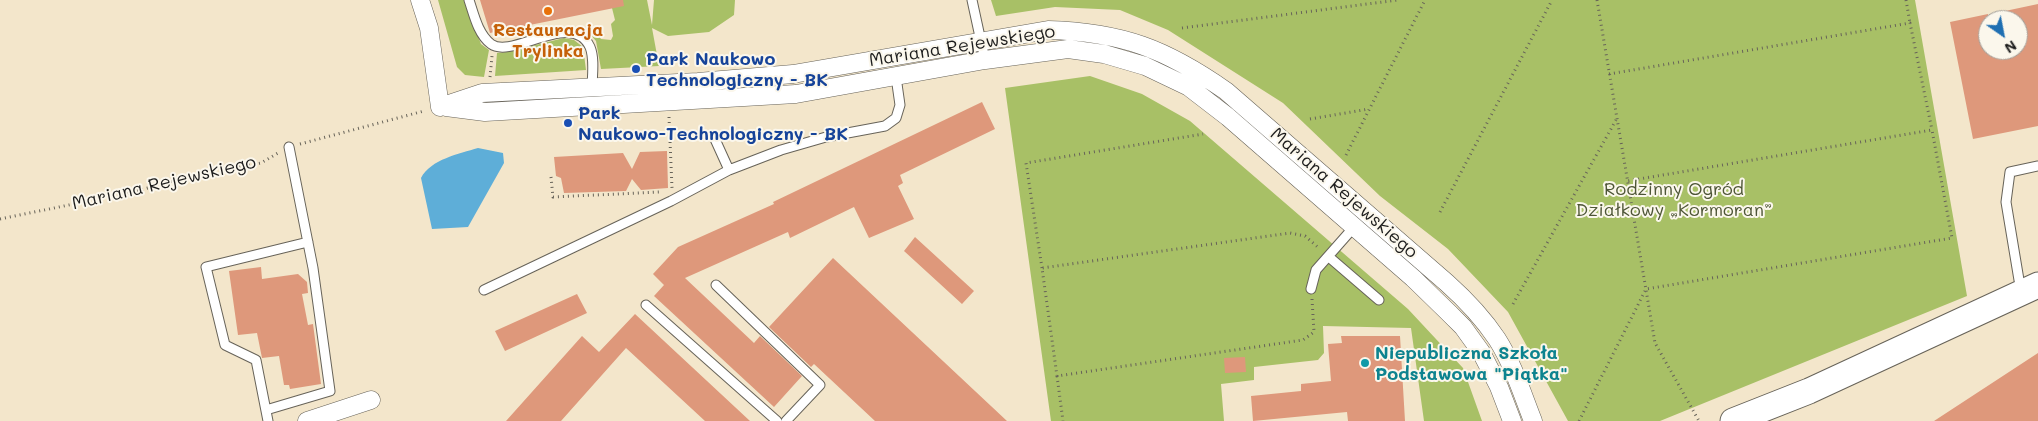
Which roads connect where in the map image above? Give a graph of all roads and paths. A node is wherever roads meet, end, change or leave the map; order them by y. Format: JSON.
{"nodes":[{"id":1,"x":420,"y":0,"type":"edge"},
{"id":2,"x":469,"y":0,"type":"edge"},
{"id":3,"x":972,"y":0,"type":"edge"},
{"id":4,"x":1398,"y":0,"type":"edge"},
{"id":5,"x":1425,"y":0,"type":"edge"},
{"id":6,"x":1552,"y":0,"type":"edge"},
{"id":7,"x":1597,"y":0,"type":"edge"},
{"id":8,"x":1906,"y":0,"type":"edge"},
{"id":9,"x":1910,"y":24,"type":"junction"},
{"id":10,"x":1182,"y":28,"type":"dead end"},
{"id":11,"x":982,"y":40,"type":"junction"},
{"id":12,"x":493,"y":46,"type":"junction"},
{"id":13,"x":986,"y":60,"type":"junction"},
{"id":14,"x":1609,"y":74,"type":"junction"},
{"id":15,"x":896,"y":77,"type":"junction"},
{"id":16,"x":490,"y":80,"type":"dead end"},
{"id":17,"x":592,"y":86,"type":"junction"},
{"id":18,"x":592,"y":106,"type":"junction"},
{"id":19,"x":440,"y":107,"type":"junction"},
{"id":20,"x":1370,"y":109,"type":"junction"},
{"id":21,"x":668,"y":114,"type":"dead end"},
{"id":22,"x":1616,"y":119,"type":"junction"},
{"id":23,"x":1310,"y":120,"type":"dead end"},
{"id":24,"x":1932,"y":130,"type":"junction"},
{"id":25,"x":1203,"y":134,"type":"dead end"},
{"id":26,"x":714,"y":137,"type":"dead end"},
{"id":27,"x":289,"y":147,"type":"junction"},
{"id":28,"x":1346,"y":154,"type":"dead end"},
{"id":29,"x":2038,"y":166,"type":"edge"},
{"id":30,"x":729,"y":170,"type":"junction"},
{"id":31,"x":551,"y":177,"type":"dead end"},
{"id":32,"x":1627,"y":181,"type":"junction"},
{"id":33,"x":672,"y":191,"type":"junction"},
{"id":34,"x":690,"y":191,"type":"junction"},
{"id":35,"x":1440,"y":212,"type":"dead end"},
{"id":36,"x":0,"y":219,"type":"edge"},
{"id":37,"x":1354,"y":227,"type":"junction"},
{"id":38,"x":308,"y":242,"type":"junction"},
{"id":39,"x":1329,"y":257,"type":"junction"},
{"id":40,"x":1042,"y":268,"type":"junction"},
{"id":41,"x":716,"y":285,"type":"dead end"},
{"id":42,"x":2031,"y":288,"type":"edge"},
{"id":43,"x":1311,"y":289,"type":"joint"},
{"id":44,"x":1646,"y":289,"type":"junction"},
{"id":45,"x":484,"y":290,"type":"dead end"},
{"id":46,"x":1379,"y":300,"type":"dead end"},
{"id":47,"x":1513,"y":304,"type":"dead end"},
{"id":48,"x":646,"y":305,"type":"dead end"},
{"id":49,"x":1057,"y":376,"type":"junction"},
{"id":50,"x":371,"y":400,"type":"dead end"},
{"id":51,"x":266,"y":410,"type":"junction"},
{"id":52,"x":268,"y":421,"type":"edge"},
{"id":53,"x":307,"y":421,"type":"edge"},
{"id":54,"x":777,"y":421,"type":"edge"},
{"id":55,"x":786,"y":421,"type":"edge"},
{"id":56,"x":1063,"y":421,"type":"edge"},
{"id":57,"x":1512,"y":421,"type":"edge"},
{"id":58,"x":1533,"y":421,"type":"edge"},
{"id":59,"x":1579,"y":421,"type":"edge"},
{"id":60,"x":1699,"y":421,"type":"edge"},
{"id":61,"x":1733,"y":421,"type":"edge"}],
"edges":[{"from":1,"to":19,"type":"street"},
{"from":2,"to":12,"type":"lane"},
{"from":3,"to":11,"type":"lane"},
{"from":4,"to":10,"type":"path"},
{"from":5,"to":20,"type":"path"},
{"from":6,"to":35,"type":"path"},
{"from":7,"to":14,"type":"path"},
{"from":8,"to":9,"type":"path"},
{"from":9,"to":14,"type":"path"},
{"from":9,"to":24,"type":"path"},
{"from":11,"to":13,"type":"lane"},
{"from":11,"to":17,"type":"street","name":"Mariana Rejewskiego"},
{"from":11,"to":58,"type":"street","name":"Mariana Rejewskiego"},
{"from":12,"to":16,"type":"path"},
{"from":12,"to":17,"type":"lane"},
{"from":13,"to":15,"type":"street","name":"Mariana Rejewskiego"},
{"from":13,"to":37,"type":"street","name":"Mariana Rejewskiego"},
{"from":14,"to":22,"type":"path"},
{"from":15,"to":18,"type":"street","name":"Mariana Rejewskiego"},
{"from":15,"to":30,"type":"lane"},
{"from":17,"to":18,"type":"lane"},
{"from":17,"to":19,"type":"street","name":"Mariana Rejewskiego"},
{"from":18,"to":19,"type":"street","name":"Mariana Rejewskiego"},
{"from":19,"to":27,"type":"path","name":"Mariana Rejewskiego"},
{"from":20,"to":23,"type":"path"},
{"from":20,"to":28,"type":"path"},
{"from":21,"to":33,"type":"path"},
{"from":22,"to":32,"type":"path"},
{"from":22,"to":47,"type":"path"},
{"from":24,"to":32,"type":"path"},
{"from":24,"to":44,"type":"path"},
{"from":25,"to":40,"type":"path"},
{"from":26,"to":30,"type":"lane"},
{"from":27,"to":36,"type":"path","name":"Mariana Rejewskiego"},
{"from":27,"to":38,"type":"lane"},
{"from":29,"to":42,"type":"lane"},
{"from":30,"to":34,"type":"lane"},
{"from":31,"to":33,"type":"path"},
{"from":32,"to":44,"type":"path"},
{"from":33,"to":34,"type":"path"},
{"from":34,"to":45,"type":"lane"},
{"from":37,"to":39,"type":"lane"},
{"from":37,"to":57,"type":"street","name":"Mariana Rejewskiego"},
{"from":38,"to":51,"type":"lane"},
{"from":38,"to":51,"type":"lane"},
{"from":39,"to":40,"type":"path"},
{"from":39,"to":43,"type":"lane"},
{"from":39,"to":46,"type":"lane"},
{"from":40,"to":49,"type":"path"},
{"from":41,"to":55,"type":"lane"},
{"from":42,"to":61,"type":"street"},
{"from":43,"to":49,"type":"path"},
{"from":44,"to":59,"type":"path"},
{"from":44,"to":60,"type":"path"},
{"from":48,"to":54,"type":"lane"},
{"from":49,"to":56,"type":"path"},
{"from":50,"to":53,"type":"street"},
{"from":51,"to":52,"type":"lane"}]}
